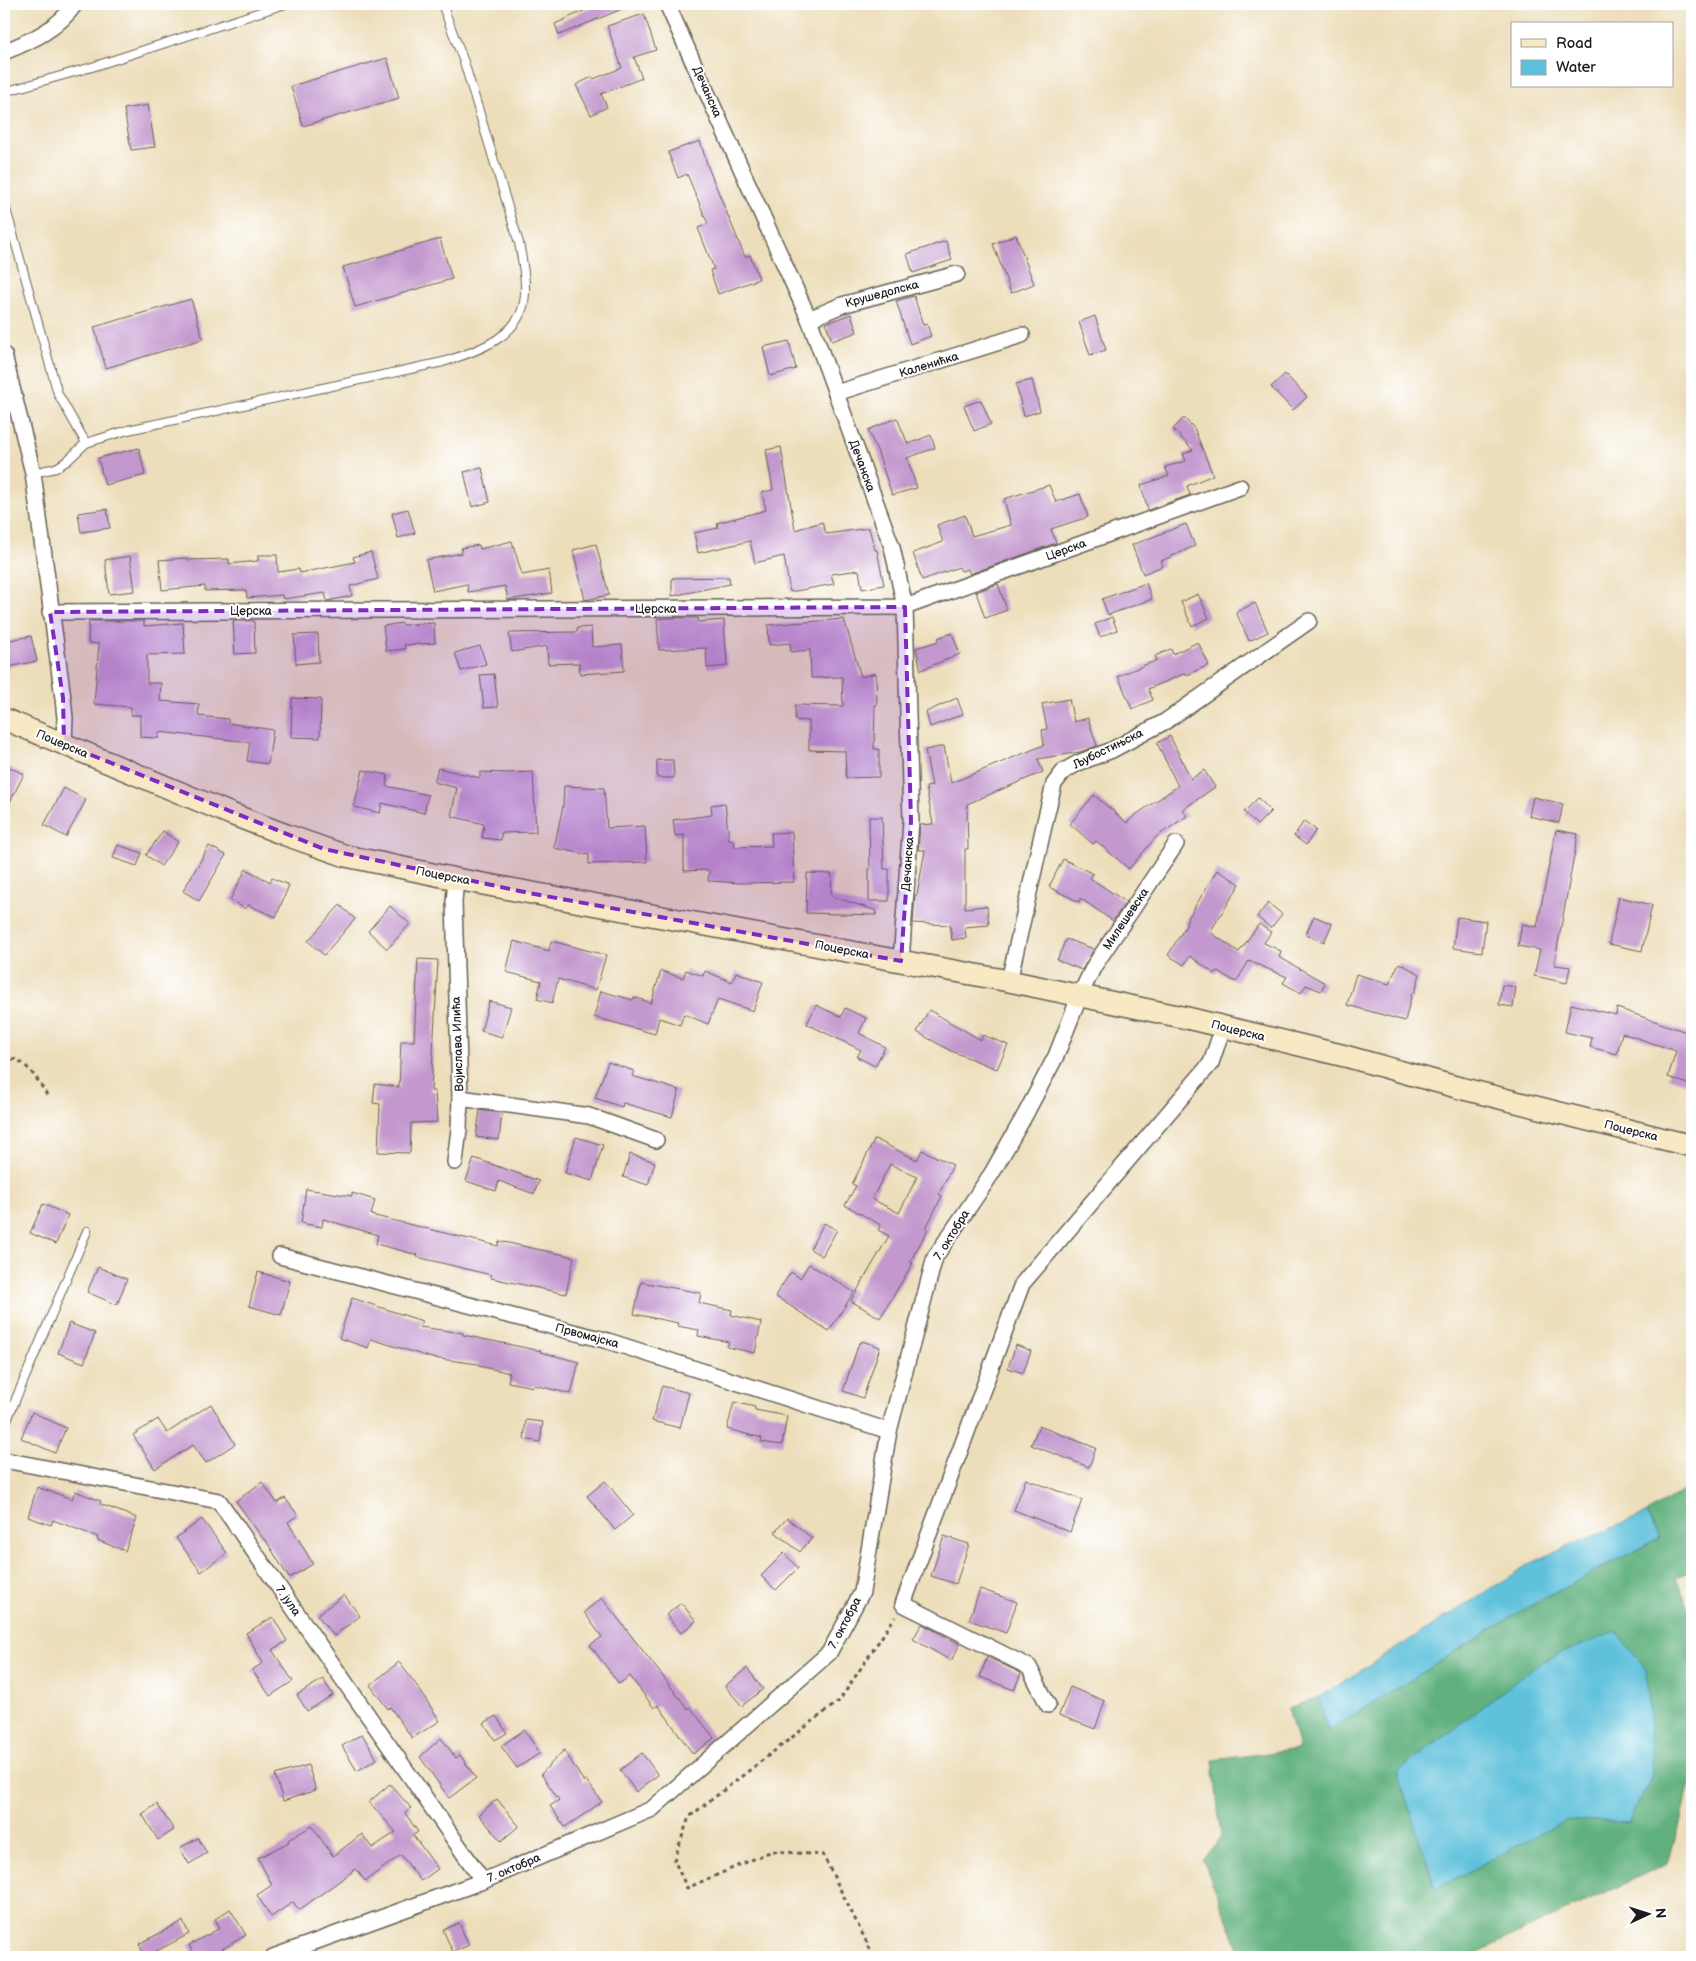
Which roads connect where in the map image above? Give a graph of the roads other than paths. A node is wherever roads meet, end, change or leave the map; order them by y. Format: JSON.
{"nodes":[{"id":1,"x":75,"y":4,"type":"edge"},
{"id":2,"x":285,"y":4,"type":"edge"},
{"id":3,"x":442,"y":4,"type":"edge"},
{"id":4,"x":667,"y":4,"type":"edge"},
{"id":5,"x":4,"y":52,"type":"edge"},
{"id":6,"x":4,"y":92,"type":"edge"},
{"id":7,"x":4,"y":202,"type":"edge"},
{"id":8,"x":958,"y":274,"type":"dead end"},
{"id":9,"x":808,"y":319,"type":"junction"},
{"id":10,"x":1022,"y":335,"type":"dead end"},
{"id":11,"x":4,"y":354,"type":"edge"},
{"id":12,"x":836,"y":393,"type":"junction"},
{"id":13,"x":86,"y":443,"type":"junction"},
{"id":14,"x":33,"y":473,"type":"junction"},
{"id":15,"x":1240,"y":487,"type":"dead end"},
{"id":16,"x":905,"y":607,"type":"junction"},
{"id":17,"x":50,"y":612,"type":"junction"},
{"id":18,"x":1309,"y":622,"type":"dead end"},
{"id":19,"x":4,"y":719,"type":"edge"},
{"id":20,"x":64,"y":744,"type":"junction"},
{"id":21,"x":1176,"y":844,"type":"dead end"},
{"id":22,"x":456,"y":879,"type":"junction"},
{"id":23,"x":901,"y":961,"type":"junction"},
{"id":24,"x":1009,"y":981,"type":"junction"},
{"id":25,"x":1080,"y":996,"type":"junction"},
{"id":26,"x":1223,"y":1027,"type":"junction"},
{"id":27,"x":460,"y":1098,"type":"junction"},
{"id":28,"x":656,"y":1140,"type":"dead end"},
{"id":29,"x":1692,"y":1146,"type":"edge"},
{"id":30,"x":455,"y":1162,"type":"dead end"},
{"id":31,"x":87,"y":1231,"type":"dead end"},
{"id":32,"x":280,"y":1256,"type":"dead end"},
{"id":33,"x":4,"y":1427,"type":"edge"},
{"id":34,"x":889,"y":1431,"type":"junction"},
{"id":35,"x":4,"y":1460,"type":"edge"},
{"id":36,"x":1048,"y":1705,"type":"dead end"},
{"id":37,"x":483,"y":1881,"type":"junction"},
{"id":38,"x":273,"y":1957,"type":"edge"}],
"edges":[{"from":1,"to":5,"type":"street"},
{"from":2,"to":6,"type":"lane"},
{"from":3,"to":13,"type":"lane"},
{"from":4,"to":9,"type":"street","name":"Дечанска"},
{"from":7,"to":13,"type":"lane"},
{"from":8,"to":9,"type":"street","name":"Крушедолска"},
{"from":9,"to":12,"type":"street","name":"Дечанска"},
{"from":10,"to":12,"type":"street","name":"Каленићка"},
{"from":11,"to":14,"type":"street"},
{"from":12,"to":16,"type":"street","name":"Дечанска"},
{"from":13,"to":14,"type":"lane"},
{"from":14,"to":17,"type":"street"},
{"from":15,"to":16,"type":"street","name":"Церска"},
{"from":16,"to":17,"type":"street","name":"Церска"},
{"from":16,"to":23,"type":"street","name":"Дечанска"},
{"from":17,"to":20,"type":"street"},
{"from":18,"to":24,"type":"street","name":"Љубостињска"},
{"from":19,"to":20,"type":"main road","name":"Поцерска"},
{"from":20,"to":22,"type":"main road","name":"Поцерска"},
{"from":21,"to":25,"type":"street","name":"Милешевска"},
{"from":22,"to":23,"type":"main road","name":"Поцерска"},
{"from":22,"to":27,"type":"street","name":"Војислава Илића"},
{"from":23,"to":24,"type":"main road","name":"Поцерска"},
{"from":24,"to":25,"type":"main road","name":"Поцерска"},
{"from":25,"to":26,"type":"main road","name":"Поцерска"},
{"from":25,"to":34,"type":"street","name":"7. октобра"},
{"from":26,"to":29,"type":"main road","name":"Поцерска"},
{"from":26,"to":36,"type":"street"},
{"from":27,"to":28,"type":"street","name":"Војислава Илића"},
{"from":27,"to":30,"type":"street"},
{"from":31,"to":33,"type":"lane"},
{"from":32,"to":34,"type":"street","name":"Првомајска"},
{"from":34,"to":37,"type":"street","name":"7. октобра"},
{"from":35,"to":37,"type":"street","name":"7. јула"},
{"from":37,"to":38,"type":"street","name":"7. октобра"}]}
